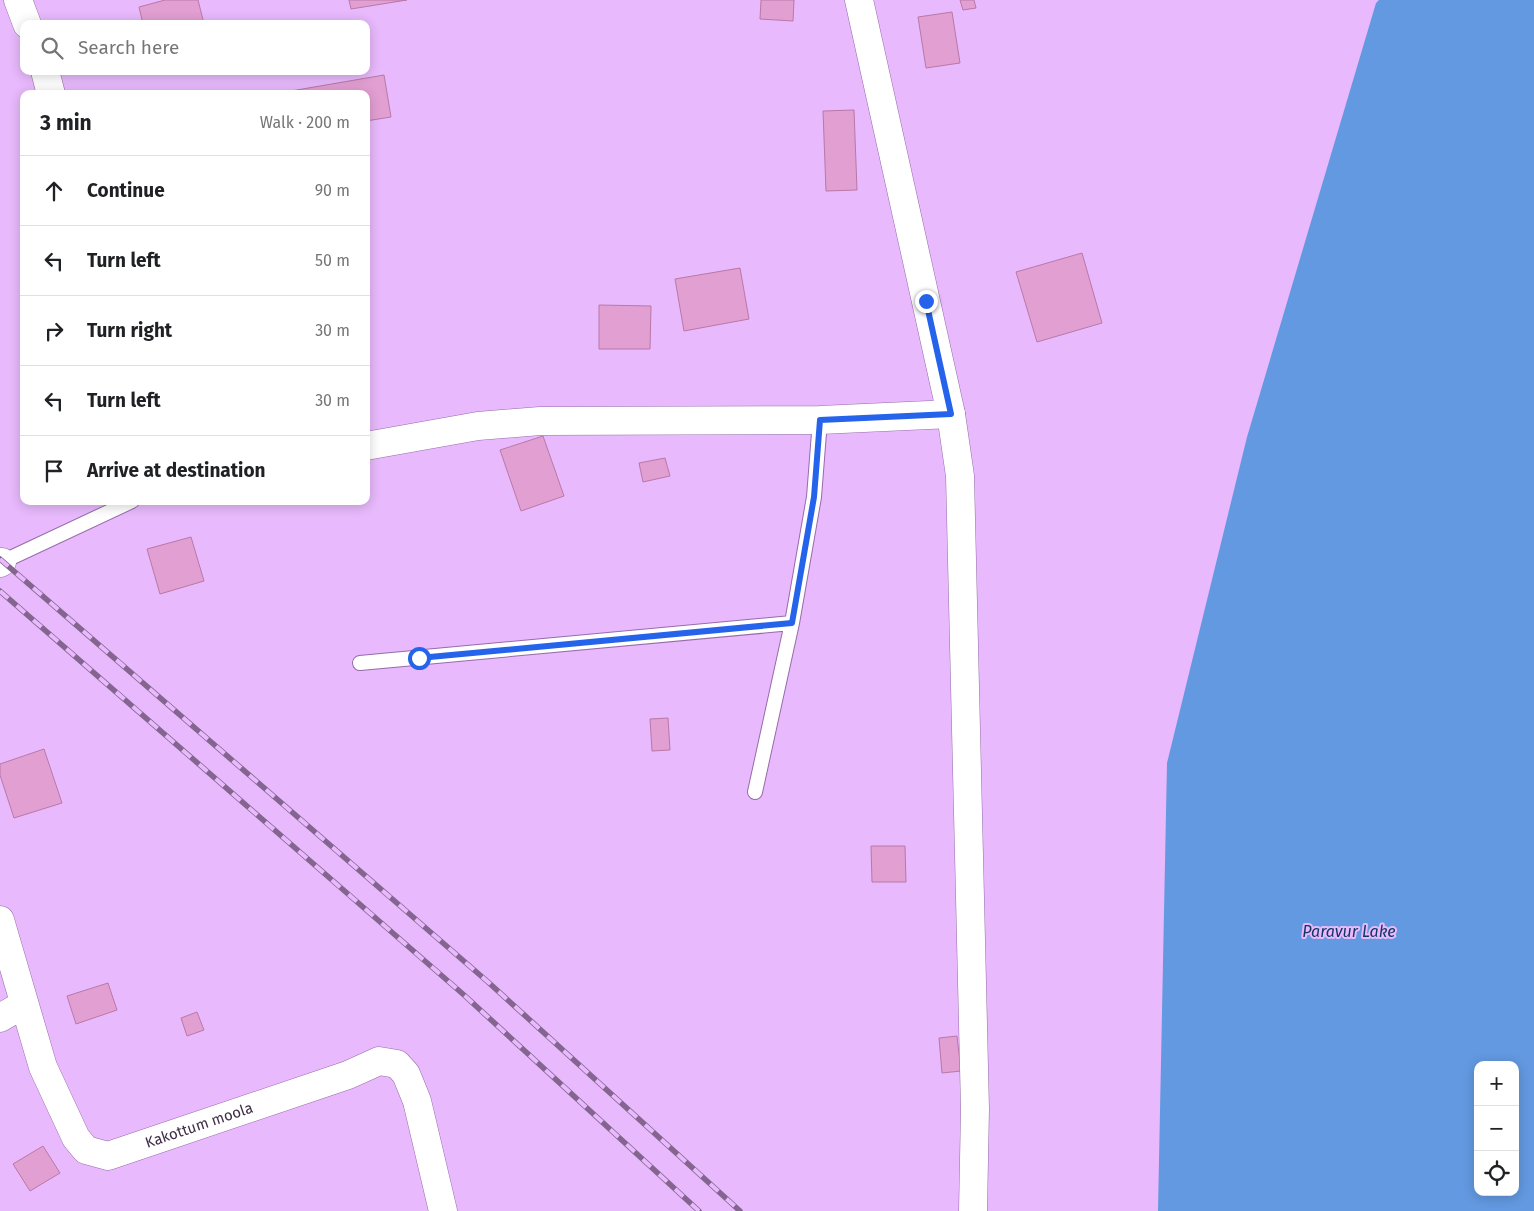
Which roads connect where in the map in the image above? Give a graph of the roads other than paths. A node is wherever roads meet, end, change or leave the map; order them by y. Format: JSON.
{"nodes":[{"id":1,"x":18,"y":0,"type":"edge"},
{"id":2,"x":859,"y":0,"type":"edge"},
{"id":3,"x":26,"y":20,"type":"edge"},
{"id":4,"x":46,"y":75,"type":"edge"},
{"id":5,"x":50,"y":90,"type":"edge"},
{"id":6,"x":951,"y":414,"type":"junction"},
{"id":7,"x":820,"y":420,"type":"junction"},
{"id":8,"x":370,"y":445,"type":"edge"},
{"id":9,"x":123,"y":505,"type":"edge"},
{"id":10,"x":1,"y":562,"type":"edge"},
{"id":11,"x":792,"y":623,"type":"junction"},
{"id":12,"x":360,"y":663,"type":"dead end"},
{"id":13,"x":755,"y":792,"type":"dead end"},
{"id":14,"x":0,"y":920,"type":"edge"},
{"id":15,"x":24,"y":1004,"type":"junction"},
{"id":16,"x":0,"y":1018,"type":"edge"},
{"id":17,"x":443,"y":1211,"type":"edge"},
{"id":18,"x":973,"y":1211,"type":"edge"}],
"edges":[{"from":1,"to":3,"type":"street"},
{"from":2,"to":6,"type":"street"},
{"from":4,"to":5,"type":"street"},
{"from":6,"to":7,"type":"street"},
{"from":6,"to":18,"type":"street"},
{"from":7,"to":8,"type":"street"},
{"from":7,"to":11,"type":"lane"},
{"from":9,"to":10,"type":"lane"},
{"from":11,"to":12,"type":"lane"},
{"from":11,"to":13,"type":"lane"},
{"from":14,"to":15,"type":"street","name":"Kakottum moola"},
{"from":15,"to":16,"type":"street"},
{"from":15,"to":17,"type":"street","name":"Kakottum moola"}]}
